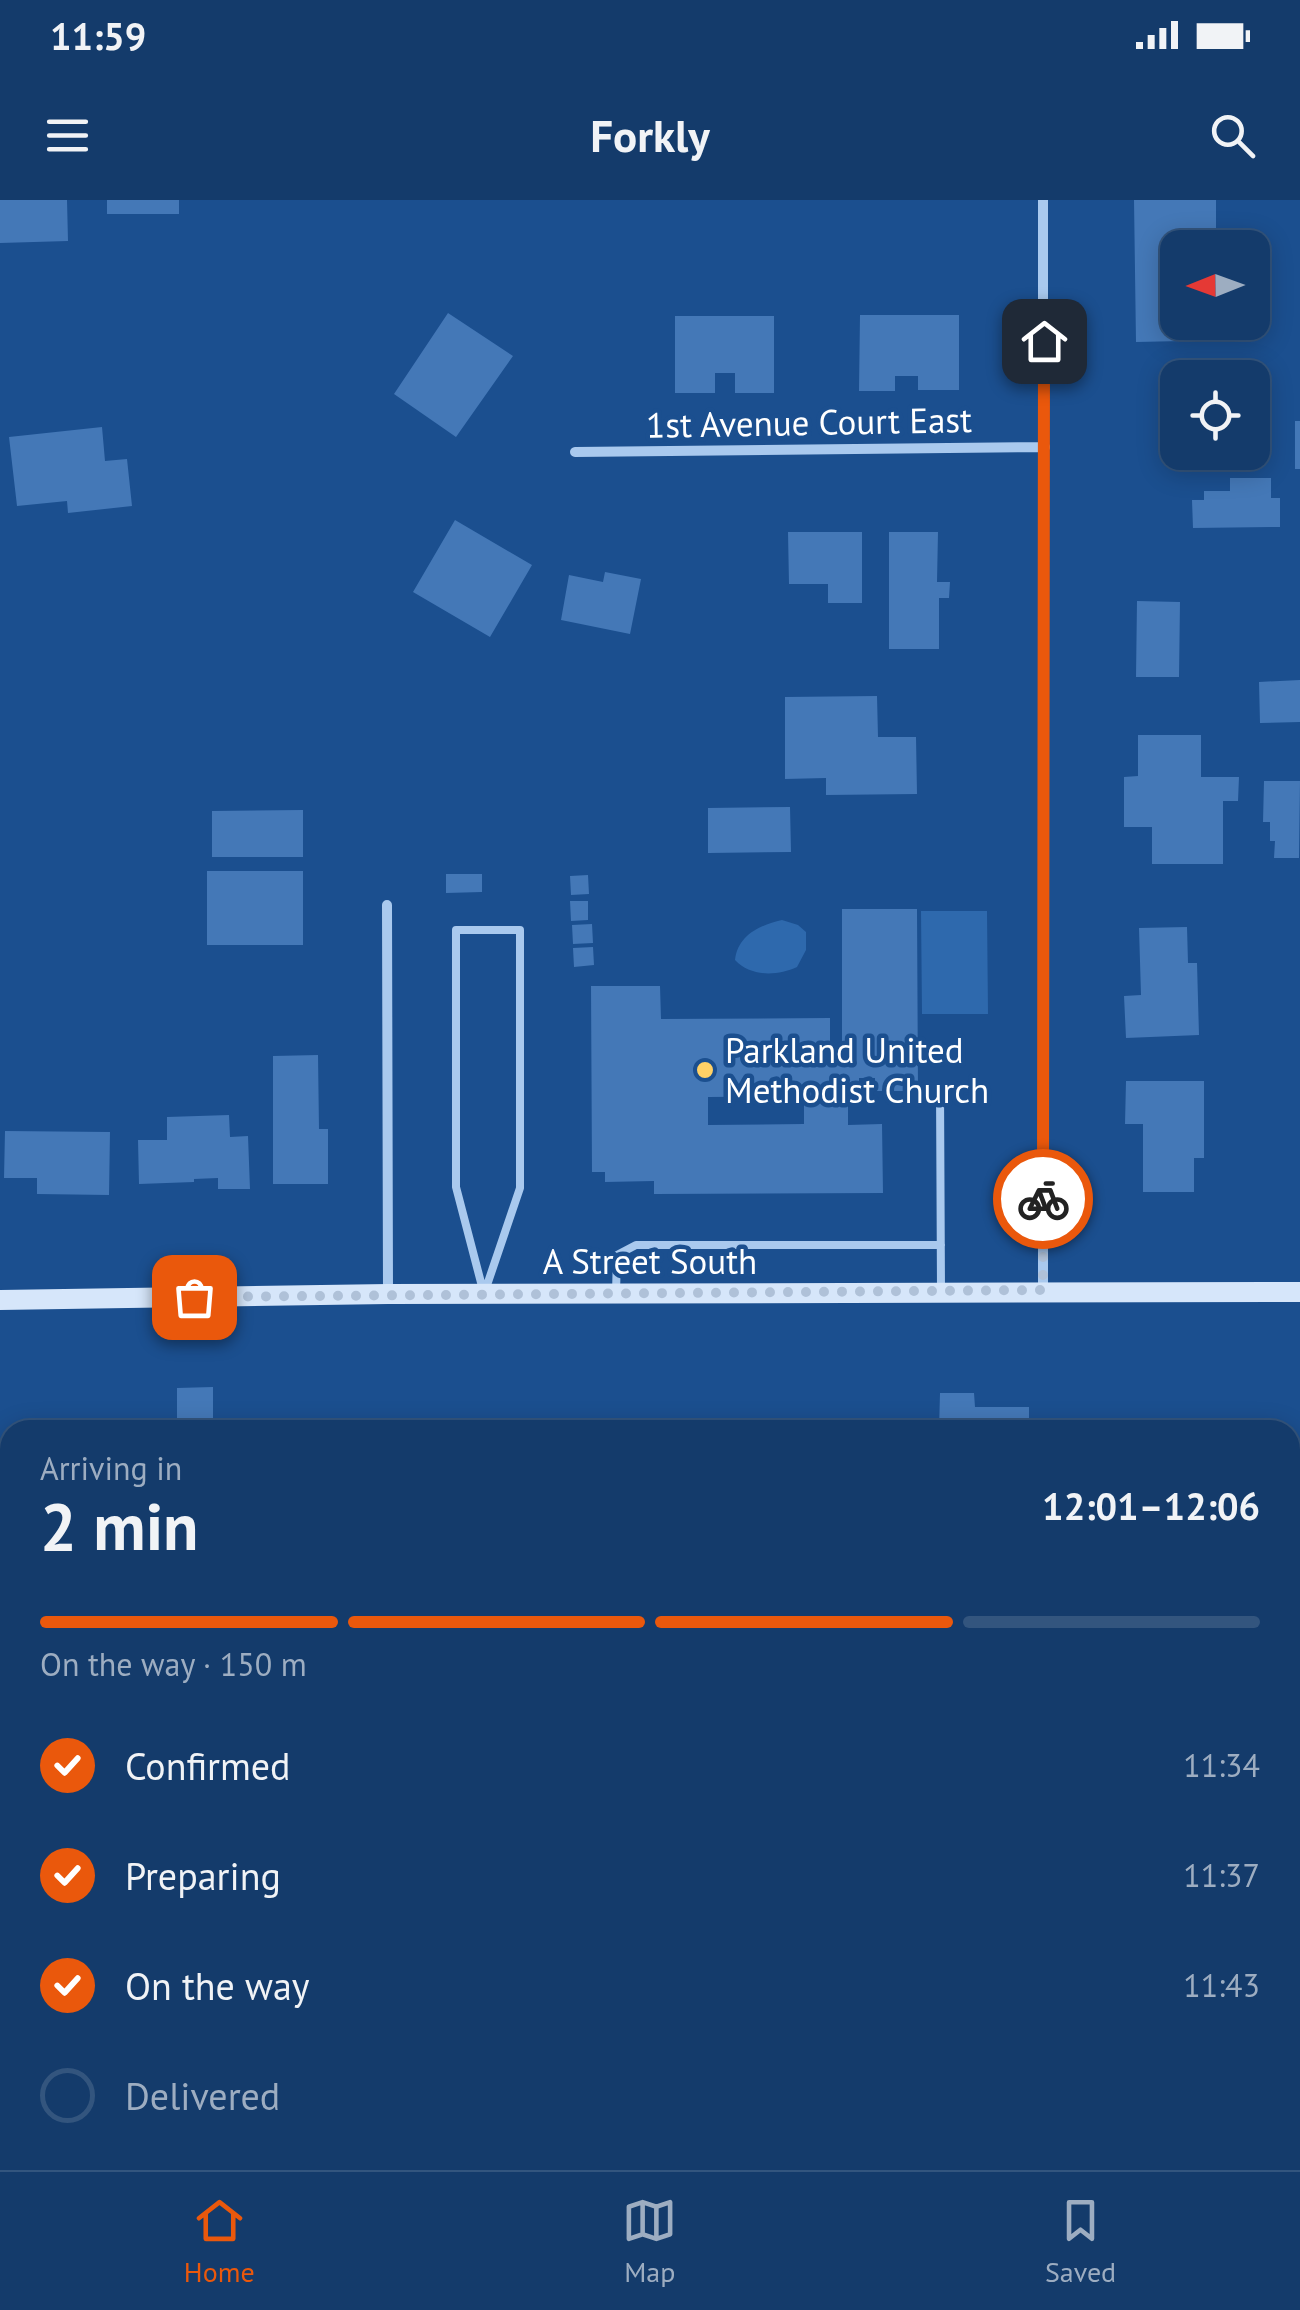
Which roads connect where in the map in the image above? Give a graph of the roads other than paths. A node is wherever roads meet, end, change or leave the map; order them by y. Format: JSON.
{"nodes":[{"id":1,"x":1043,"y":200,"type":"edge"},
{"id":2,"x":1045,"y":447,"type":"junction"},
{"id":3,"x":575,"y":452,"type":"dead end"},
{"id":4,"x":387,"y":905,"type":"dead end"},
{"id":5,"x":940,"y":1088,"type":"dead end"},
{"id":6,"x":941,"y":1244,"type":"junction"},
{"id":7,"x":1043,"y":1290,"type":"junction"},
{"id":8,"x":941,"y":1291,"type":"junction"},
{"id":9,"x":1300,"y":1292,"type":"edge"},
{"id":10,"x":388,"y":1294,"type":"junction"},
{"id":11,"x":484,"y":1294,"type":"junction"},
{"id":12,"x":616,"y":1294,"type":"junction"},
{"id":13,"x":0,"y":1300,"type":"edge"}],
"edges":[{"from":1,"to":2,"type":"street"},
{"from":2,"to":3,"type":"street","name":"1st Avenue Court East"},
{"from":2,"to":7,"type":"street"},
{"from":4,"to":10,"type":"street"},
{"from":5,"to":6,"type":"lane"},
{"from":6,"to":8,"type":"lane"},
{"from":6,"to":12,"type":"lane"},
{"from":7,"to":8,"type":"street","name":"A Street South"},
{"from":7,"to":9,"type":"street","name":"A Street South"},
{"from":8,"to":12,"type":"street","name":"A Street South"},
{"from":10,"to":11,"type":"street","name":"A Street South"},
{"from":10,"to":13,"type":"street","name":"A Street South"},
{"from":11,"to":11,"type":"lane"},
{"from":11,"to":12,"type":"street","name":"A Street South"}]}
